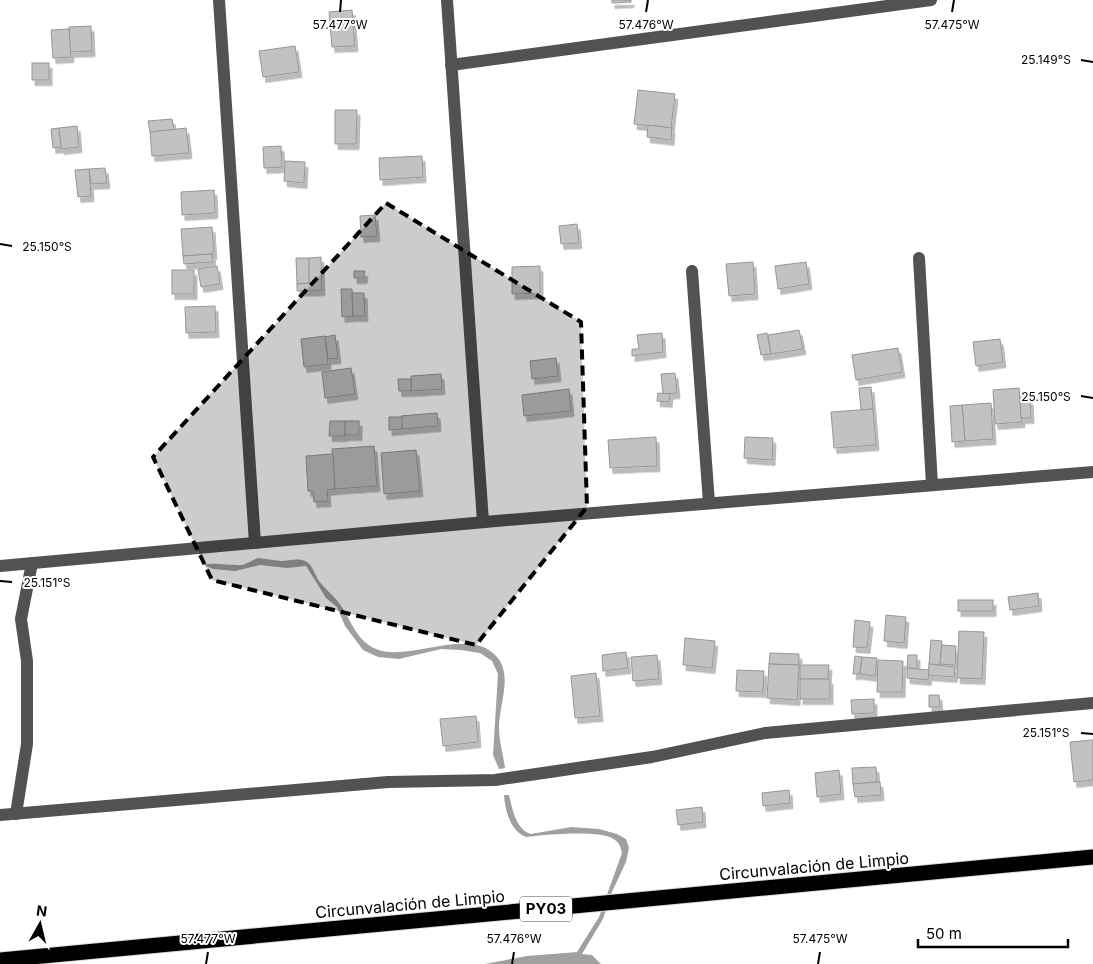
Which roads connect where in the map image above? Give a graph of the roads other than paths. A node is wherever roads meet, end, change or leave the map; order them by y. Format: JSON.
{"nodes":[{"id":1,"x":219,"y":0,"type":"edge"},
{"id":2,"x":447,"y":0,"type":"edge"},
{"id":3,"x":932,"y":0,"type":"edge"},
{"id":4,"x":451,"y":65,"type":"junction"},
{"id":5,"x":919,"y":258,"type":"dead end"},
{"id":6,"x":692,"y":271,"type":"dead end"},
{"id":7,"x":1093,"y":472,"type":"edge"},
{"id":8,"x":932,"y":486,"type":"junction"},
{"id":9,"x":709,"y":504,"type":"junction"},
{"id":10,"x":483,"y":522,"type":"junction"},
{"id":11,"x":255,"y":543,"type":"junction"},
{"id":12,"x":32,"y":563,"type":"junction"},
{"id":13,"x":0,"y":566,"type":"edge"},
{"id":14,"x":1093,"y":703,"type":"edge"},
{"id":15,"x":16,"y":814,"type":"junction"},
{"id":16,"x":0,"y":815,"type":"edge"},
{"id":17,"x":1093,"y":857,"type":"edge"},
{"id":18,"x":0,"y":960,"type":"edge"}],
"edges":[{"from":1,"to":11,"type":"street"},
{"from":2,"to":4,"type":"street"},
{"from":3,"to":4,"type":"street"},
{"from":4,"to":10,"type":"street"},
{"from":5,"to":8,"type":"street"},
{"from":6,"to":9,"type":"street"},
{"from":7,"to":8,"type":"street"},
{"from":8,"to":9,"type":"street"},
{"from":9,"to":10,"type":"street"},
{"from":10,"to":11,"type":"street"},
{"from":11,"to":12,"type":"street"},
{"from":12,"to":13,"type":"street"},
{"from":12,"to":15,"type":"street"},
{"from":14,"to":15,"type":"street"},
{"from":15,"to":16,"type":"street"},
{"from":17,"to":18,"type":"highway","name":"Circunvalación de Limpio","number":"PY03"}]}
